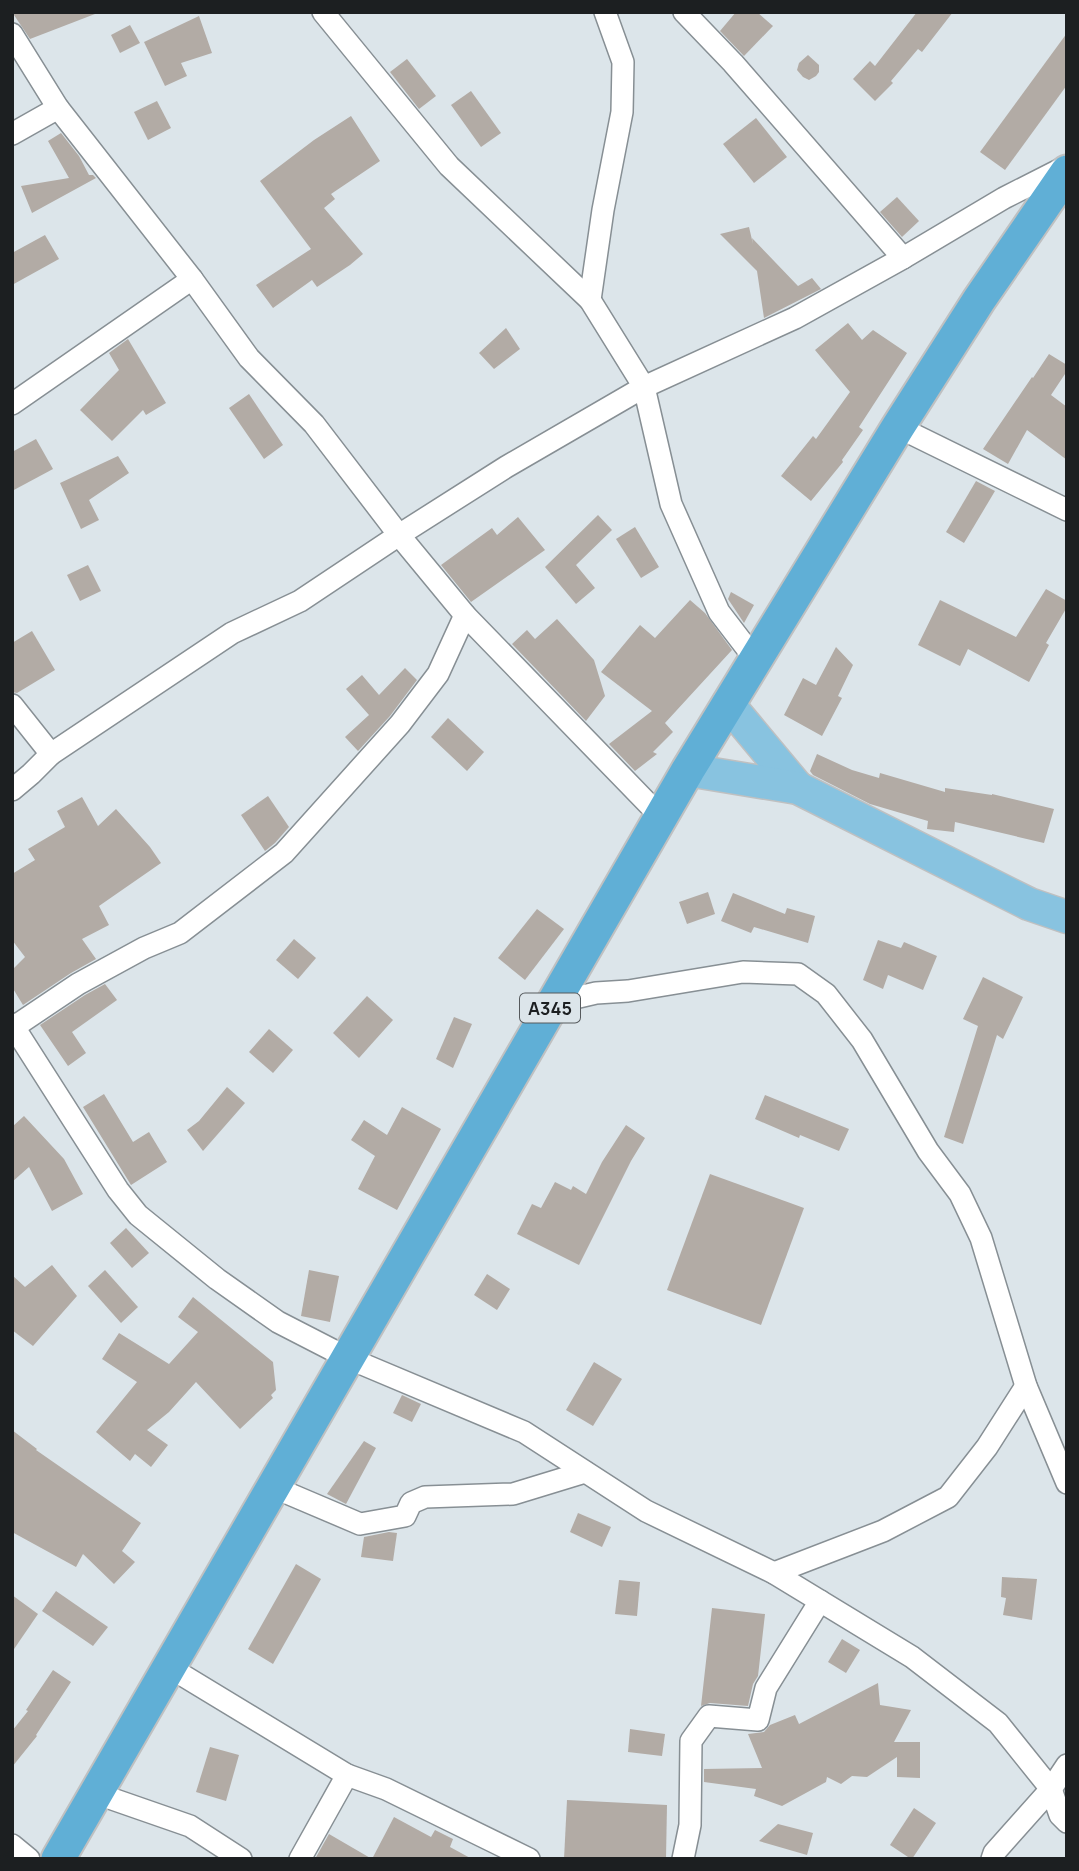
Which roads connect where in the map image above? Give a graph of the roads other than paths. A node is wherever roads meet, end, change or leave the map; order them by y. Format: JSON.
{"nodes":[{"id":1,"x":323,"y":12,"type":"edge"},
{"id":2,"x":605,"y":12,"type":"edge"},
{"id":3,"x":684,"y":12,"type":"edge"},
{"id":4,"x":12,"y":34,"type":"edge"},
{"id":5,"x":58,"y":108,"type":"junction"},
{"id":6,"x":12,"y":134,"type":"edge"},
{"id":7,"x":1067,"y":166,"type":"edge"},
{"id":8,"x":1067,"y":172,"type":"edge"},
{"id":9,"x":904,"y":258,"type":"junction"},
{"id":10,"x":192,"y":279,"type":"junction"},
{"id":11,"x":590,"y":300,"type":"junction"},
{"id":12,"x":644,"y":387,"type":"junction"},
{"id":13,"x":12,"y":404,"type":"edge"},
{"id":14,"x":898,"y":427,"type":"junction"},
{"id":15,"x":1067,"y":510,"type":"edge"},
{"id":16,"x":399,"y":535,"type":"junction"},
{"id":17,"x":465,"y":615,"type":"junction"},
{"id":18,"x":755,"y":659,"type":"junction"},
{"id":19,"x":728,"y":704,"type":"junction"},
{"id":20,"x":12,"y":705,"type":"edge"},
{"id":21,"x":51,"y":754,"type":"junction"},
{"id":22,"x":688,"y":770,"type":"junction"},
{"id":23,"x":798,"y":789,"type":"junction"},
{"id":24,"x":12,"y":790,"type":"edge"},
{"id":25,"x":660,"y":817,"type":"junction"},
{"id":26,"x":1067,"y":917,"type":"edge"},
{"id":27,"x":554,"y":1003,"type":"junction"},
{"id":28,"x":13,"y":1026,"type":"edge"},
{"id":29,"x":348,"y":1358,"type":"junction"},
{"id":30,"x":1026,"y":1387,"type":"junction"},
{"id":31,"x":585,"y":1472,"type":"junction"},
{"id":32,"x":1067,"y":1483,"type":"edge"},
{"id":33,"x":273,"y":1487,"type":"junction"},
{"id":34,"x":774,"y":1573,"type":"junction"},
{"id":35,"x":820,"y":1601,"type":"junction"},
{"id":36,"x":169,"y":1667,"type":"junction"},
{"id":37,"x":1067,"y":1765,"type":"edge"},
{"id":38,"x":347,"y":1775,"type":"junction"},
{"id":39,"x":1051,"y":1789,"type":"junction"},
{"id":40,"x":95,"y":1794,"type":"junction"},
{"id":41,"x":1067,"y":1822,"type":"edge"},
{"id":42,"x":12,"y":1845,"type":"edge"},
{"id":43,"x":29,"y":1859,"type":"edge"},
{"id":44,"x":58,"y":1859,"type":"edge"},
{"id":45,"x":241,"y":1859,"type":"edge"},
{"id":46,"x":300,"y":1859,"type":"edge"},
{"id":47,"x":529,"y":1859,"type":"edge"},
{"id":48,"x":683,"y":1859,"type":"edge"},
{"id":49,"x":992,"y":1859,"type":"edge"}],
"edges":[{"from":1,"to":11,"type":"street"},
{"from":2,"to":11,"type":"street"},
{"from":3,"to":9,"type":"street"},
{"from":4,"to":5,"type":"street"},
{"from":5,"to":6,"type":"street"},
{"from":5,"to":10,"type":"street"},
{"from":7,"to":9,"type":"street"},
{"from":8,"to":14,"type":"highway","number":"A345"},
{"from":9,"to":12,"type":"street"},
{"from":10,"to":13,"type":"street"},
{"from":10,"to":16,"type":"street"},
{"from":11,"to":12,"type":"street"},
{"from":12,"to":16,"type":"street"},
{"from":12,"to":18,"type":"street"},
{"from":14,"to":15,"type":"street"},
{"from":14,"to":18,"type":"highway","number":"A345"},
{"from":16,"to":17,"type":"street"},
{"from":16,"to":21,"type":"street"},
{"from":17,"to":25,"type":"street"},
{"from":17,"to":28,"type":"street"},
{"from":18,"to":19,"type":"highway","number":"A345"},
{"from":19,"to":22,"type":"highway","number":"A345"},
{"from":19,"to":23,"type":"main road"},
{"from":20,"to":21,"type":"street"},
{"from":21,"to":24,"type":"street"},
{"from":22,"to":23,"type":"main road"},
{"from":22,"to":25,"type":"highway","number":"A345"},
{"from":23,"to":26,"type":"main road"},
{"from":25,"to":27,"type":"highway","number":"A345"},
{"from":27,"to":29,"type":"highway","number":"A345"},
{"from":27,"to":30,"type":"street"},
{"from":28,"to":29,"type":"street"},
{"from":29,"to":31,"type":"street"},
{"from":29,"to":33,"type":"highway","number":"A345"},
{"from":30,"to":32,"type":"street"},
{"from":30,"to":34,"type":"street"},
{"from":31,"to":33,"type":"street"},
{"from":31,"to":34,"type":"street"},
{"from":33,"to":36,"type":"highway","number":"A345"},
{"from":34,"to":35,"type":"street"},
{"from":35,"to":39,"type":"street"},
{"from":35,"to":48,"type":"street"},
{"from":36,"to":38,"type":"street"},
{"from":36,"to":40,"type":"highway","number":"A345"},
{"from":37,"to":39,"type":"street"},
{"from":38,"to":46,"type":"street"},
{"from":38,"to":47,"type":"street"},
{"from":39,"to":41,"type":"street"},
{"from":39,"to":49,"type":"street"},
{"from":40,"to":44,"type":"highway","number":"A345"},
{"from":40,"to":45,"type":"street"},
{"from":42,"to":43,"type":"street"}]}
